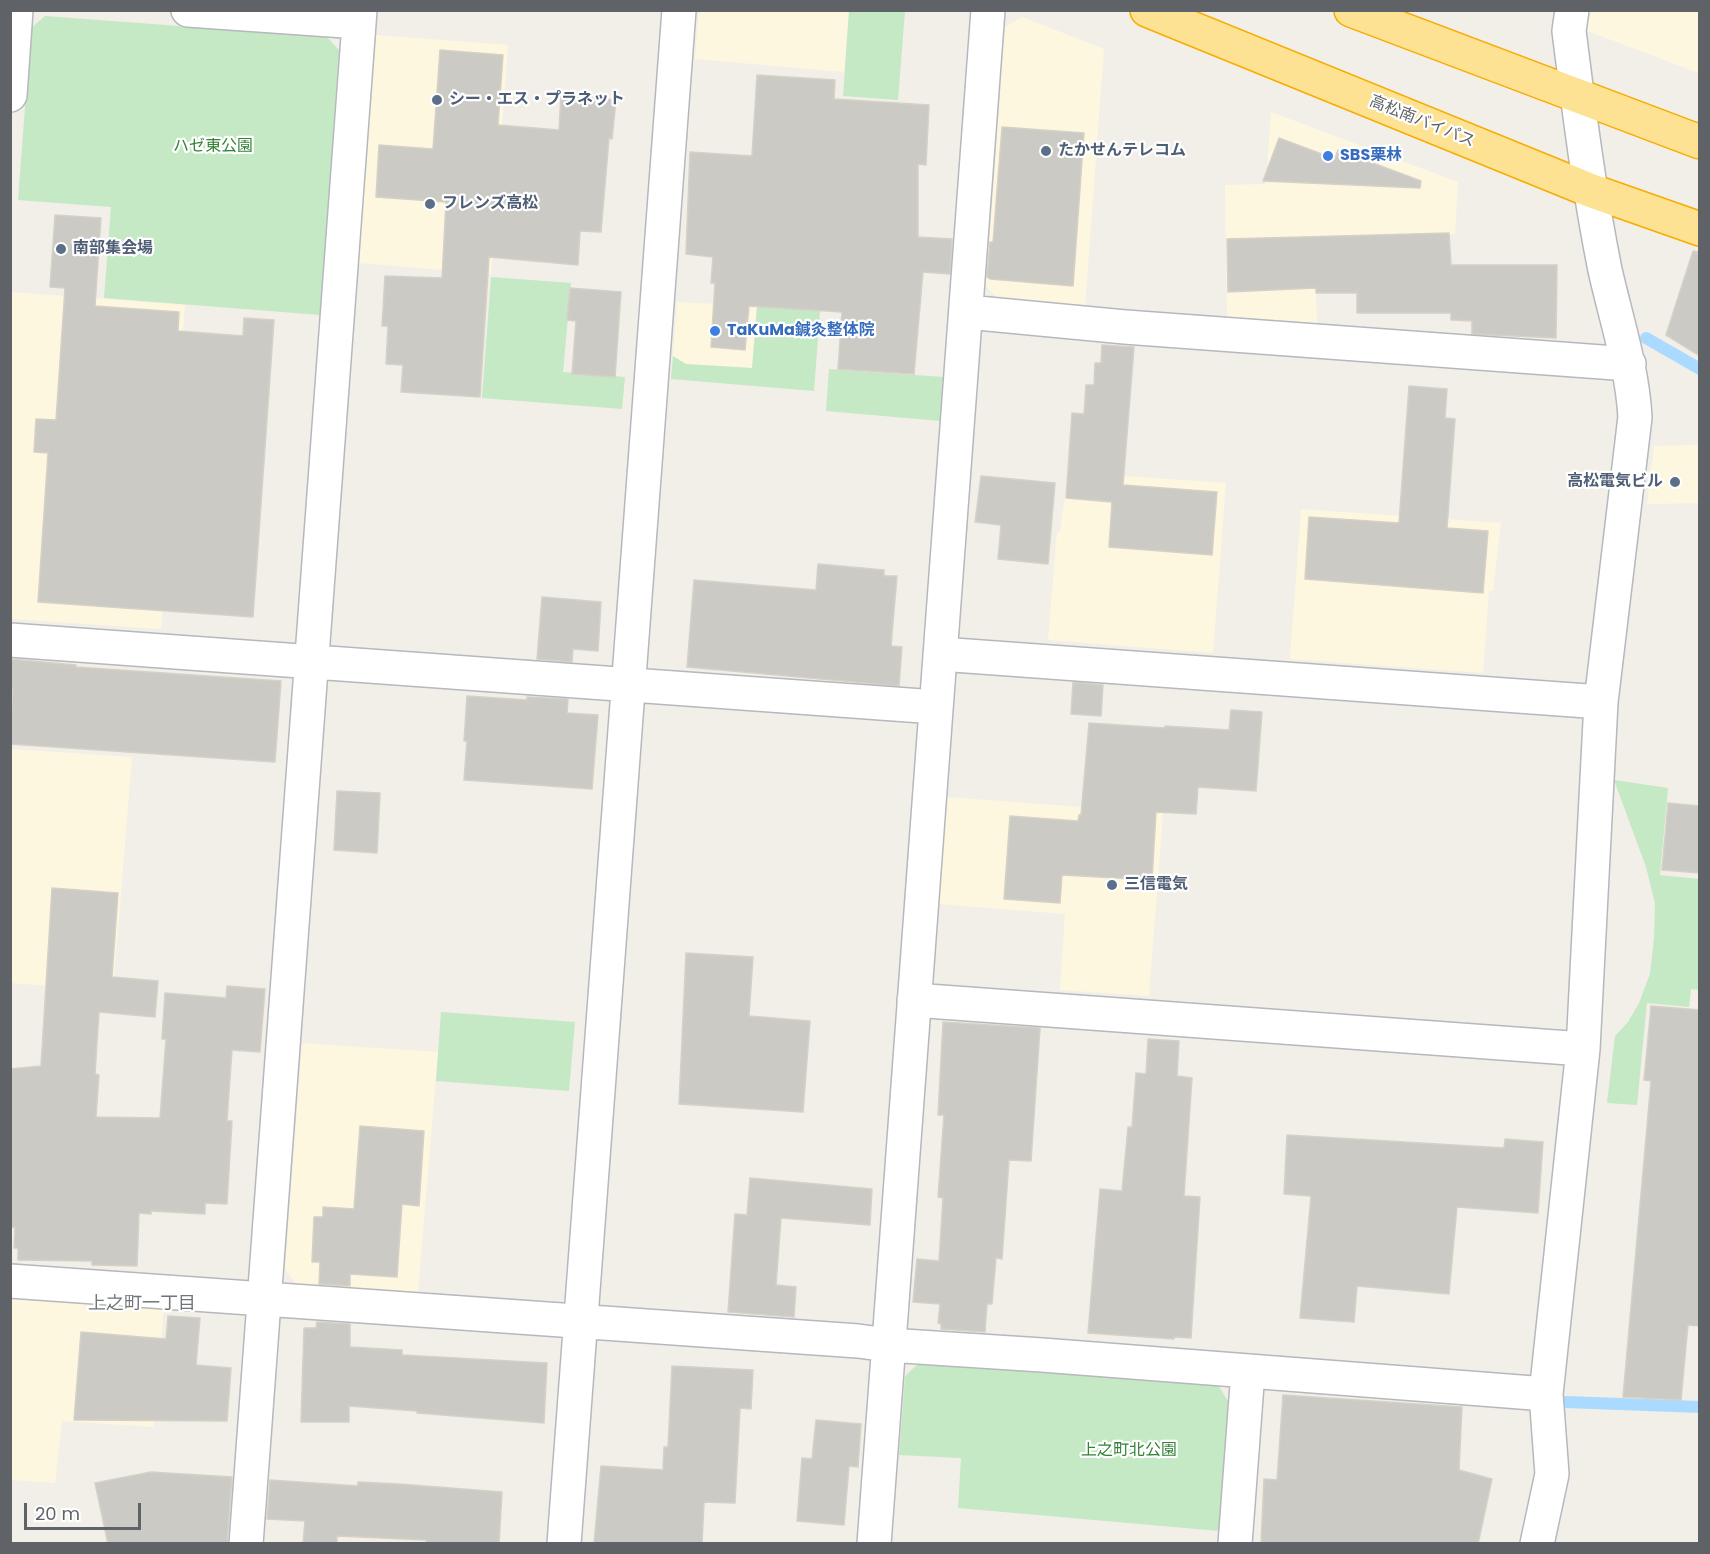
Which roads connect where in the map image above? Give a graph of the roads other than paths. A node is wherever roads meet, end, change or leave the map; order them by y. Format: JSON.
{"nodes":[{"id":1,"x":16,"y":10,"type":"edge"},
{"id":2,"x":188,"y":10,"type":"edge"},
{"id":3,"x":679,"y":10,"type":"edge"},
{"id":4,"x":988,"y":10,"type":"edge"},
{"id":5,"x":1147,"y":10,"type":"edge"},
{"id":6,"x":1351,"y":10,"type":"edge"},
{"id":7,"x":1572,"y":10,"type":"edge"},
{"id":8,"x":359,"y":16,"type":"edge"},
{"id":9,"x":10,"y":95,"type":"edge"},
{"id":10,"x":1577,"y":98,"type":"junction"},
{"id":11,"x":1700,"y":142,"type":"edge"},
{"id":12,"x":1592,"y":191,"type":"junction"},
{"id":13,"x":1700,"y":229,"type":"edge"},
{"id":14,"x":967,"y":312,"type":"junction"},
{"id":15,"x":1629,"y":364,"type":"junction"},
{"id":16,"x":10,"y":640,"type":"edge"},
{"id":17,"x":940,"y":654,"type":"junction"},
{"id":18,"x":311,"y":661,"type":"junction"},
{"id":19,"x":629,"y":685,"type":"junction"},
{"id":20,"x":1601,"y":702,"type":"junction"},
{"id":21,"x":936,"y":706,"type":"junction"},
{"id":22,"x":914,"y":1000,"type":"junction"},
{"id":23,"x":1583,"y":1049,"type":"junction"},
{"id":24,"x":10,"y":1281,"type":"edge"},
{"id":25,"x":265,"y":1299,"type":"junction"},
{"id":26,"x":579,"y":1321,"type":"junction"},
{"id":27,"x":888,"y":1345,"type":"junction"},
{"id":28,"x":1248,"y":1371,"type":"junction"},
{"id":29,"x":1546,"y":1394,"type":"junction"},
{"id":30,"x":246,"y":1544,"type":"edge"},
{"id":31,"x":564,"y":1544,"type":"edge"},
{"id":32,"x":874,"y":1544,"type":"edge"},
{"id":33,"x":1235,"y":1544,"type":"edge"},
{"id":34,"x":1537,"y":1544,"type":"edge"}],
"edges":[{"from":1,"to":9,"type":"street"},
{"from":2,"to":8,"type":"street"},
{"from":3,"to":19,"type":"street"},
{"from":4,"to":14,"type":"street"},
{"from":5,"to":12,"type":"highway","name":"高松南バイパス"},
{"from":6,"to":10,"type":"highway"},
{"from":7,"to":10,"type":"street"},
{"from":8,"to":18,"type":"street"},
{"from":10,"to":11,"type":"highway"},
{"from":10,"to":12,"type":"street"},
{"from":12,"to":13,"type":"highway","name":"高松南バイパス"},
{"from":12,"to":15,"type":"street"},
{"from":14,"to":15,"type":"street"},
{"from":14,"to":17,"type":"street"},
{"from":15,"to":20,"type":"street"},
{"from":16,"to":18,"type":"street"},
{"from":17,"to":20,"type":"street"},
{"from":17,"to":21,"type":"street"},
{"from":18,"to":19,"type":"street"},
{"from":18,"to":25,"type":"street"},
{"from":19,"to":21,"type":"street"},
{"from":19,"to":26,"type":"street"},
{"from":20,"to":23,"type":"street"},
{"from":21,"to":22,"type":"street"},
{"from":22,"to":23,"type":"street"},
{"from":22,"to":27,"type":"street"},
{"from":23,"to":29,"type":"street"},
{"from":24,"to":25,"type":"street"},
{"from":25,"to":26,"type":"street"},
{"from":25,"to":30,"type":"street"},
{"from":26,"to":27,"type":"street"},
{"from":26,"to":31,"type":"street"},
{"from":27,"to":28,"type":"street"},
{"from":27,"to":32,"type":"street"},
{"from":28,"to":29,"type":"street"},
{"from":28,"to":33,"type":"street"},
{"from":29,"to":34,"type":"street"}]}
